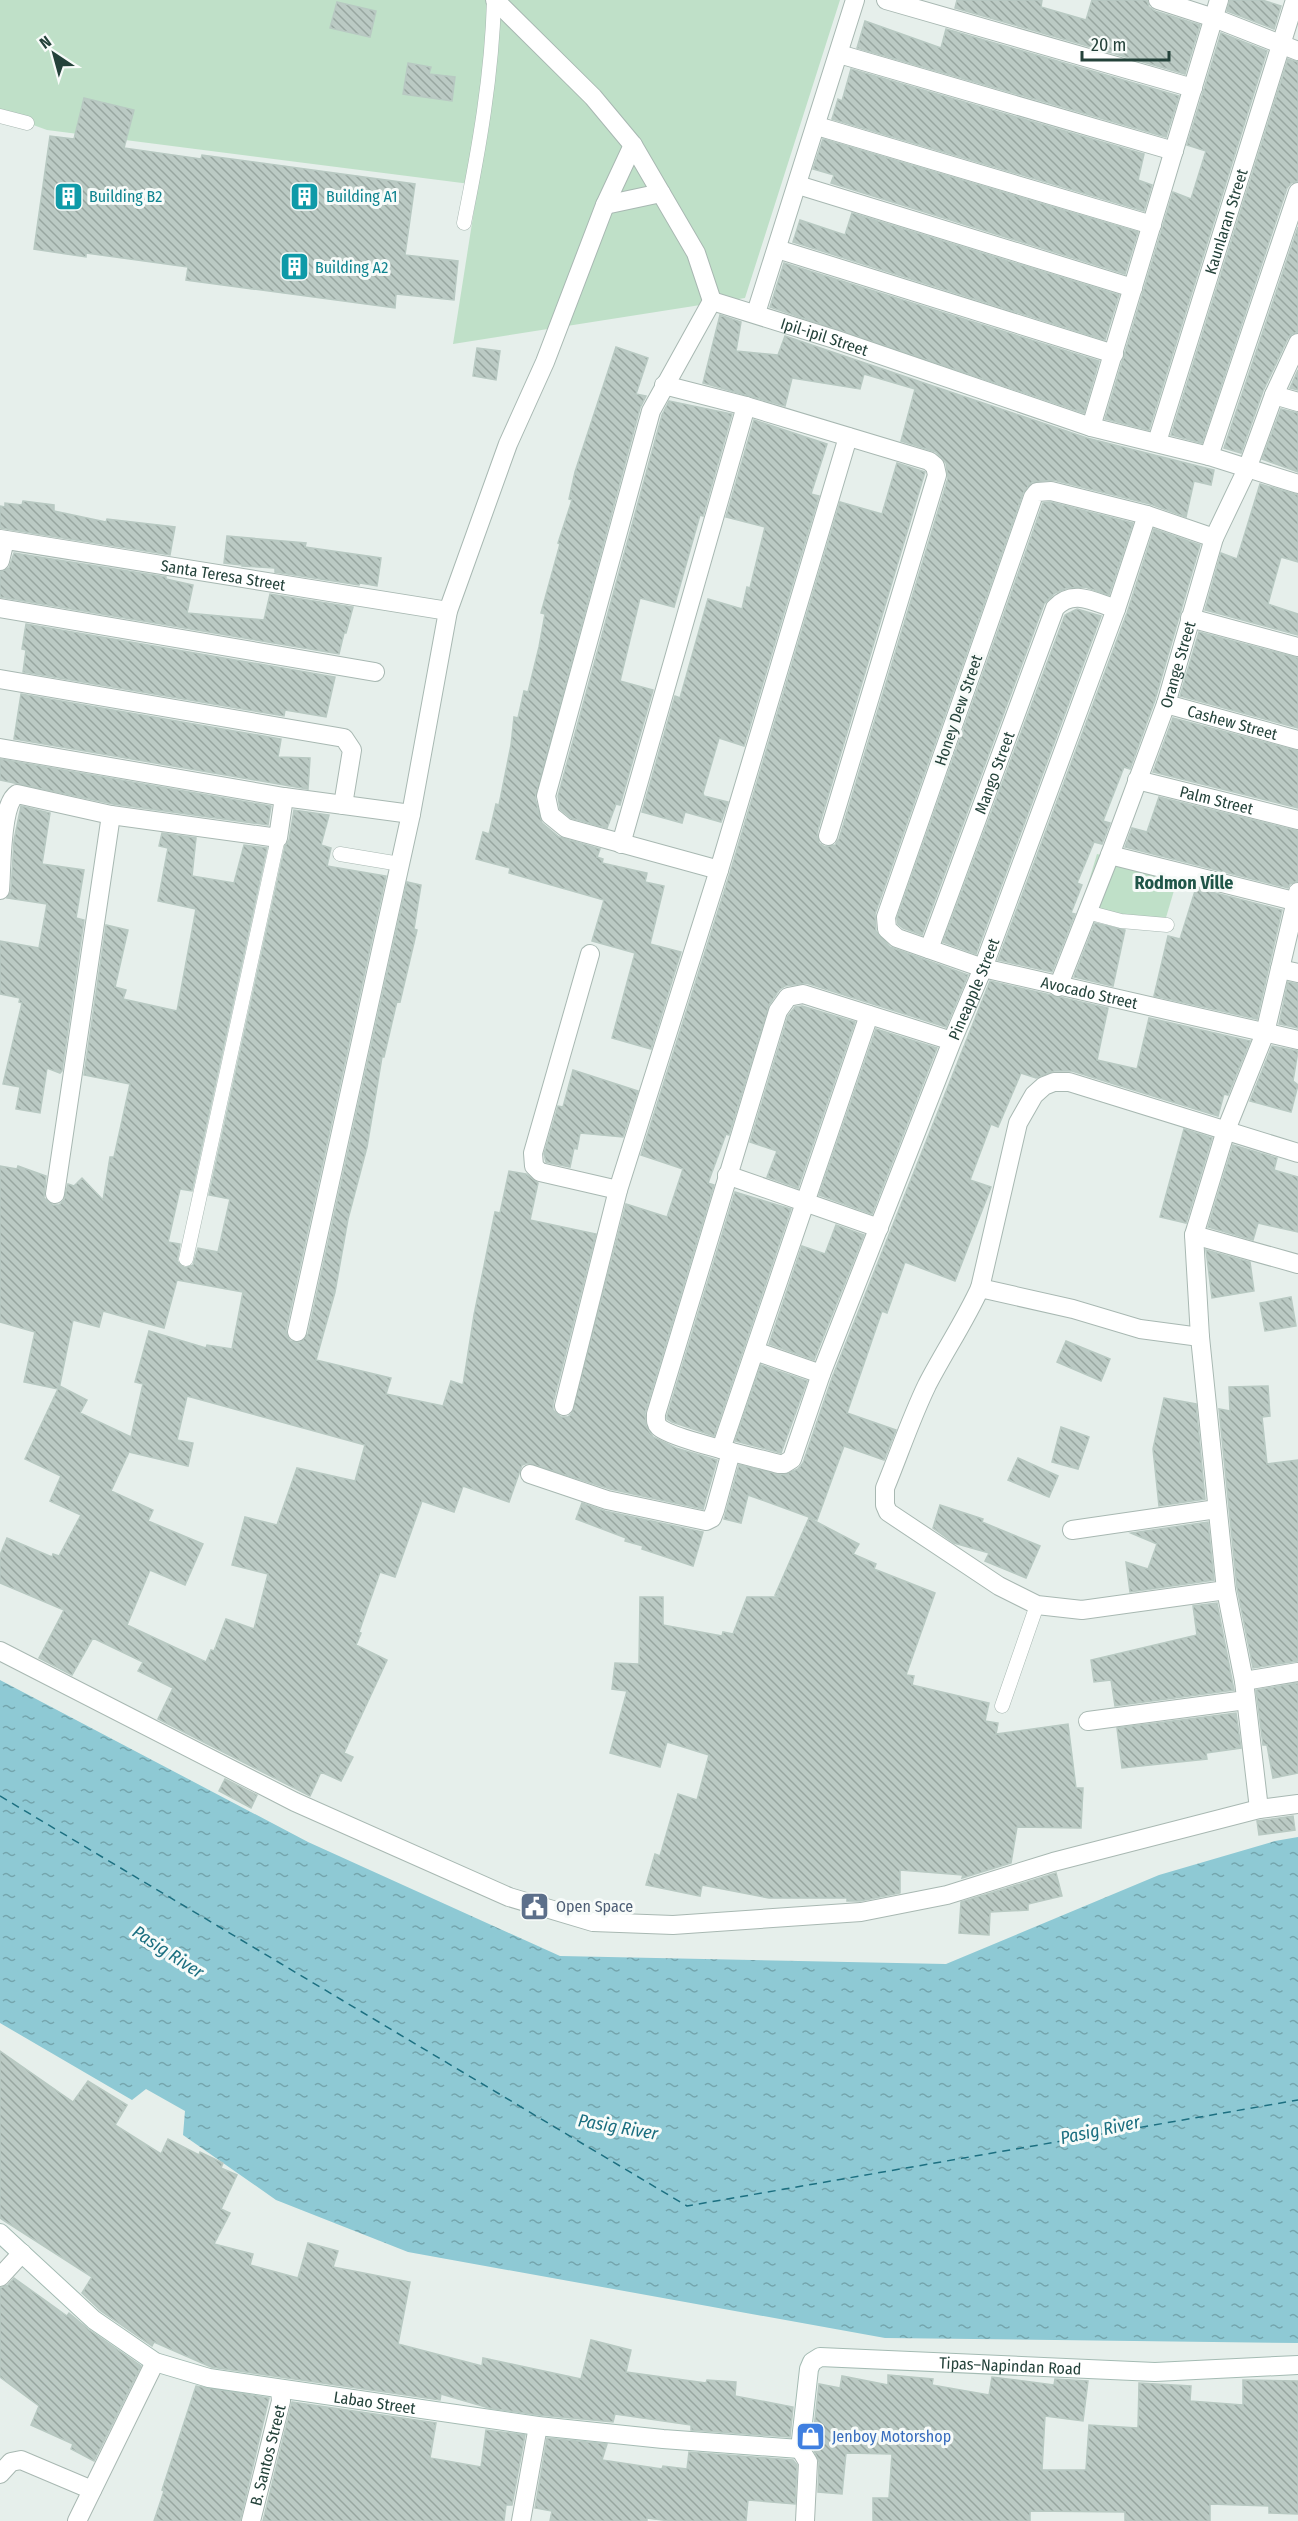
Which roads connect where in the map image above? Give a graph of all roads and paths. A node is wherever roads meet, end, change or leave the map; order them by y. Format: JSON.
{"nodes":[{"id":1,"x":494,"y":0,"type":"edge"},
{"id":2,"x":855,"y":0,"type":"edge"},
{"id":3,"x":886,"y":0,"type":"edge"},
{"id":4,"x":1158,"y":0,"type":"edge"},
{"id":5,"x":1219,"y":0,"type":"edge"},
{"id":6,"x":1295,"y":0,"type":"edge"},
{"id":7,"x":1214,"y":18,"type":"junction"},
{"id":8,"x":1280,"y":45,"type":"junction"},
{"id":9,"x":1298,"y":51,"type":"edge"},
{"id":10,"x":839,"y":54,"type":"junction"},
{"id":11,"x":1193,"y":88,"type":"junction"},
{"id":12,"x":0,"y":116,"type":"edge"},
{"id":13,"x":27,"y":123,"type":"dead end"},
{"id":14,"x":817,"y":126,"type":"junction"},
{"id":15,"x":633,"y":146,"type":"junction"},
{"id":16,"x":1174,"y":151,"type":"junction"},
{"id":17,"x":798,"y":185,"type":"junction"},
{"id":18,"x":1298,"y":192,"type":"edge"},
{"id":19,"x":661,"y":193,"type":"junction"},
{"id":20,"x":605,"y":205,"type":"junction"},
{"id":21,"x":464,"y":223,"type":"dead end"},
{"id":22,"x":1152,"y":225,"type":"junction"},
{"id":23,"x":777,"y":249,"type":"junction"},
{"id":24,"x":1133,"y":288,"type":"junction"},
{"id":25,"x":712,"y":301,"type":"junction"},
{"id":26,"x":756,"y":313,"type":"junction"},
{"id":27,"x":1298,"y":343,"type":"edge"},
{"id":28,"x":1114,"y":354,"type":"junction"},
{"id":29,"x":664,"y":385,"type":"junction"},
{"id":30,"x":1274,"y":395,"type":"junction"},
{"id":31,"x":1298,"y":402,"type":"edge"},
{"id":32,"x":746,"y":406,"type":"junction"},
{"id":33,"x":1091,"y":427,"type":"junction"},
{"id":34,"x":848,"y":437,"type":"junction"},
{"id":35,"x":1156,"y":442,"type":"junction"},
{"id":36,"x":1209,"y":456,"type":"junction"},
{"id":37,"x":1247,"y":469,"type":"junction"},
{"id":38,"x":1298,"y":484,"type":"edge"},
{"id":39,"x":1147,"y":515,"type":"junction"},
{"id":40,"x":1214,"y":538,"type":"junction"},
{"id":41,"x":2,"y":540,"type":"edge"},
{"id":42,"x":0,"y":561,"type":"edge"},
{"id":43,"x":0,"y":608,"type":"edge"},
{"id":44,"x":1116,"y":609,"type":"junction"},
{"id":45,"x":448,"y":611,"type":"junction"},
{"id":46,"x":1190,"y":618,"type":"junction"},
{"id":47,"x":1298,"y":648,"type":"edge"},
{"id":48,"x":375,"y":672,"type":"dead end"},
{"id":49,"x":0,"y":679,"type":"edge"},
{"id":50,"x":1166,"y":704,"type":"junction"},
{"id":51,"x":1298,"y":740,"type":"edge"},
{"id":52,"x":0,"y":748,"type":"edge"},
{"id":53,"x":1137,"y":780,"type":"junction"},
{"id":54,"x":6,"y":794,"type":"edge"},
{"id":55,"x":284,"y":797,"type":"junction"},
{"id":56,"x":343,"y":805,"type":"junction"},
{"id":57,"x":411,"y":814,"type":"junction"},
{"id":58,"x":111,"y":815,"type":"junction"},
{"id":59,"x":1298,"y":820,"type":"edge"},
{"id":60,"x":828,"y":836,"type":"dead end"},
{"id":61,"x":278,"y":838,"type":"junction"},
{"id":62,"x":621,"y":844,"type":"junction"},
{"id":63,"x":340,"y":854,"type":"dead end"},
{"id":64,"x":1110,"y":855,"type":"junction"},
{"id":65,"x":400,"y":864,"type":"junction"},
{"id":66,"x":719,"y":870,"type":"junction"},
{"id":67,"x":0,"y":890,"type":"edge"},
{"id":68,"x":1297,"y":899,"type":"edge"},
{"id":69,"x":1087,"y":912,"type":"junction"},
{"id":70,"x":1167,"y":925,"type":"dead end"},
{"id":71,"x":887,"y":930,"type":"joint"},
{"id":72,"x":929,"y":949,"type":"junction"},
{"id":73,"x":590,"y":954,"type":"dead end"},
{"id":74,"x":983,"y":968,"type":"junction"},
{"id":75,"x":1280,"y":969,"type":"junction"},
{"id":76,"x":1298,"y":973,"type":"edge"},
{"id":77,"x":1058,"y":987,"type":"junction"},
{"id":78,"x":868,"y":1015,"type":"junction"},
{"id":79,"x":1265,"y":1033,"type":"junction"},
{"id":80,"x":1298,"y":1040,"type":"edge"},
{"id":81,"x":952,"y":1041,"type":"junction"},
{"id":82,"x":1226,"y":1131,"type":"junction"},
{"id":83,"x":1298,"y":1153,"type":"edge"},
{"id":84,"x":727,"y":1175,"type":"junction"},
{"id":85,"x":618,"y":1190,"type":"junction"},
{"id":86,"x":55,"y":1194,"type":"dead end"},
{"id":87,"x":805,"y":1202,"type":"junction"},
{"id":88,"x":879,"y":1228,"type":"junction"},
{"id":89,"x":1194,"y":1235,"type":"junction"},
{"id":90,"x":186,"y":1259,"type":"dead end"},
{"id":91,"x":1298,"y":1264,"type":"edge"},
{"id":92,"x":980,"y":1288,"type":"junction"},
{"id":93,"x":297,"y":1332,"type":"dead end"},
{"id":94,"x":1200,"y":1337,"type":"junction"},
{"id":95,"x":755,"y":1351,"type":"junction"},
{"id":96,"x":821,"y":1374,"type":"junction"},
{"id":97,"x":564,"y":1406,"type":"dead end"},
{"id":98,"x":726,"y":1450,"type":"junction"},
{"id":99,"x":530,"y":1474,"type":"dead end"},
{"id":100,"x":1217,"y":1509,"type":"junction"},
{"id":101,"x":1072,"y":1530,"type":"dead end"},
{"id":102,"x":1226,"y":1590,"type":"junction"},
{"id":103,"x":1037,"y":1605,"type":"junction"},
{"id":104,"x":0,"y":1651,"type":"edge"},
{"id":105,"x":1298,"y":1672,"type":"edge"},
{"id":106,"x":1244,"y":1681,"type":"junction"},
{"id":107,"x":1246,"y":1700,"type":"junction"},
{"id":108,"x":1002,"y":1706,"type":"dead end"},
{"id":109,"x":1088,"y":1721,"type":"dead end"},
{"id":110,"x":1298,"y":1804,"type":"edge"},
{"id":111,"x":1259,"y":1809,"type":"junction"},
{"id":112,"x":0,"y":2233,"type":"edge"},
{"id":113,"x":22,"y":2253,"type":"junction"},
{"id":114,"x":0,"y":2277,"type":"edge"},
{"id":115,"x":155,"y":2362,"type":"junction"},
{"id":116,"x":1298,"y":2365,"type":"edge"},
{"id":117,"x":280,"y":2389,"type":"junction"},
{"id":118,"x":537,"y":2426,"type":"junction"},
{"id":119,"x":800,"y":2449,"type":"junction"},
{"id":120,"x":0,"y":2474,"type":"edge"},
{"id":121,"x":92,"y":2490,"type":"junction"},
{"id":122,"x":77,"y":2521,"type":"edge"},
{"id":123,"x":251,"y":2521,"type":"edge"},
{"id":124,"x":521,"y":2521,"type":"edge"},
{"id":125,"x":805,"y":2521,"type":"edge"}],
"edges":[{"from":1,"to":15,"type":"street"},
{"from":1,"to":21,"type":"lane"},
{"from":2,"to":10,"type":"street"},
{"from":3,"to":11,"type":"street"},
{"from":4,"to":7,"type":"street"},
{"from":5,"to":7,"type":"street"},
{"from":6,"to":8,"type":"street","name":"Kaunlaran Street"},
{"from":7,"to":8,"type":"street"},
{"from":7,"to":11,"type":"street"},
{"from":8,"to":9,"type":"street"},
{"from":8,"to":35,"type":"street","name":"Kaunlaran Street"},
{"from":10,"to":14,"type":"street"},
{"from":10,"to":16,"type":"street"},
{"from":11,"to":16,"type":"street"},
{"from":12,"to":13,"type":"lane"},
{"from":14,"to":17,"type":"street"},
{"from":14,"to":22,"type":"street"},
{"from":15,"to":19,"type":"street"},
{"from":15,"to":20,"type":"street"},
{"from":16,"to":22,"type":"street"},
{"from":17,"to":23,"type":"street"},
{"from":17,"to":24,"type":"street"},
{"from":18,"to":36,"type":"street"},
{"from":19,"to":20,"type":"street"},
{"from":19,"to":25,"type":"street"},
{"from":20,"to":45,"type":"street"},
{"from":22,"to":24,"type":"street"},
{"from":23,"to":26,"type":"street"},
{"from":23,"to":28,"type":"street"},
{"from":24,"to":28,"type":"street"},
{"from":25,"to":26,"type":"street","name":"Ipil-ipil Street"},
{"from":25,"to":29,"type":"street"},
{"from":26,"to":33,"type":"street","name":"Ipil-ipil Street"},
{"from":27,"to":30,"type":"street","name":"Orange Street"},
{"from":28,"to":33,"type":"street"},
{"from":29,"to":32,"type":"street"},
{"from":29,"to":62,"type":"street"},
{"from":30,"to":31,"type":"street"},
{"from":30,"to":37,"type":"street","name":"Orange Street"},
{"from":32,"to":34,"type":"street"},
{"from":32,"to":62,"type":"street"},
{"from":33,"to":35,"type":"street","name":"Ipil-ipil Street"},
{"from":34,"to":60,"type":"street"},
{"from":34,"to":66,"type":"street"},
{"from":35,"to":36,"type":"street","name":"Ipil-ipil Street"},
{"from":36,"to":37,"type":"street","name":"Ipil-ipil Street"},
{"from":37,"to":38,"type":"street","name":"Ipil-ipil Street"},
{"from":37,"to":40,"type":"street","name":"Orange Street"},
{"from":39,"to":40,"type":"street"},
{"from":39,"to":44,"type":"street","name":"Pineapple Street"},
{"from":39,"to":71,"type":"street","name":"Honey Dew Street"},
{"from":40,"to":46,"type":"street","name":"Orange Street"},
{"from":41,"to":42,"type":"street"},
{"from":41,"to":45,"type":"street","name":"Santa Teresa Street"},
{"from":43,"to":48,"type":"street"},
{"from":44,"to":72,"type":"street","name":"Mango Street"},
{"from":44,"to":74,"type":"street","name":"Pineapple Street"},
{"from":45,"to":57,"type":"street"},
{"from":46,"to":47,"type":"street"},
{"from":46,"to":50,"type":"street","name":"Orange Street"},
{"from":49,"to":56,"type":"street"},
{"from":50,"to":51,"type":"street","name":"Cashew Street"},
{"from":50,"to":53,"type":"street","name":"Orange Street"},
{"from":52,"to":55,"type":"street"},
{"from":53,"to":59,"type":"street","name":"Palm Street"},
{"from":53,"to":64,"type":"street","name":"Orange Street"},
{"from":54,"to":58,"type":"street"},
{"from":54,"to":67,"type":"street"},
{"from":55,"to":56,"type":"street"},
{"from":55,"to":61,"type":"street"},
{"from":56,"to":57,"type":"street"},
{"from":57,"to":65,"type":"street"},
{"from":58,"to":61,"type":"street"},
{"from":58,"to":86,"type":"street"},
{"from":61,"to":90,"type":"lane"},
{"from":62,"to":66,"type":"street"},
{"from":63,"to":65,"type":"lane"},
{"from":64,"to":68,"type":"street"},
{"from":64,"to":69,"type":"street","name":"Orange Street"},
{"from":65,"to":93,"type":"street"},
{"from":66,"to":85,"type":"street"},
{"from":68,"to":75,"type":"street"},
{"from":69,"to":70,"type":"lane"},
{"from":69,"to":77,"type":"street","name":"Orange Street"},
{"from":71,"to":72,"type":"street","name":"Avocado Street"},
{"from":72,"to":74,"type":"street","name":"Avocado Street"},
{"from":73,"to":85,"type":"street"},
{"from":74,"to":77,"type":"street","name":"Avocado Street"},
{"from":74,"to":81,"type":"street","name":"Pineapple Street"},
{"from":75,"to":76,"type":"street"},
{"from":75,"to":79,"type":"street"},
{"from":77,"to":79,"type":"street","name":"Avocado Street"},
{"from":78,"to":81,"type":"street"},
{"from":78,"to":84,"type":"street"},
{"from":78,"to":87,"type":"street"},
{"from":79,"to":80,"type":"street","name":"Avocado Street"},
{"from":79,"to":82,"type":"street"},
{"from":81,"to":88,"type":"street","name":"Pineapple Street"},
{"from":82,"to":83,"type":"street"},
{"from":82,"to":89,"type":"street"},
{"from":82,"to":92,"type":"street"},
{"from":84,"to":87,"type":"street"},
{"from":84,"to":98,"type":"street"},
{"from":85,"to":97,"type":"street"},
{"from":87,"to":88,"type":"street"},
{"from":87,"to":95,"type":"street"},
{"from":88,"to":96,"type":"street","name":"Pineapple Street"},
{"from":89,"to":91,"type":"street"},
{"from":89,"to":94,"type":"street"},
{"from":92,"to":94,"type":"street"},
{"from":92,"to":103,"type":"street"},
{"from":94,"to":100,"type":"street"},
{"from":95,"to":96,"type":"street"},
{"from":95,"to":98,"type":"street"},
{"from":96,"to":98,"type":"street","name":"Pineapple Street"},
{"from":98,"to":99,"type":"street"},
{"from":100,"to":101,"type":"street"},
{"from":100,"to":102,"type":"street"},
{"from":102,"to":103,"type":"street"},
{"from":102,"to":106,"type":"street"},
{"from":103,"to":108,"type":"lane"},
{"from":104,"to":111,"type":"street"},
{"from":105,"to":106,"type":"street"},
{"from":106,"to":107,"type":"street"},
{"from":107,"to":109,"type":"street"},
{"from":107,"to":111,"type":"street"},
{"from":110,"to":111,"type":"street"},
{"from":112,"to":113,"type":"street","name":"Labao Street"},
{"from":113,"to":114,"type":"street"},
{"from":113,"to":115,"type":"street","name":"Labao Street"},
{"from":115,"to":117,"type":"street","name":"Labao Street"},
{"from":115,"to":121,"type":"street"},
{"from":116,"to":119,"type":"street","name":"Tipas–Napindan Road"},
{"from":117,"to":118,"type":"street","name":"Labao Street"},
{"from":117,"to":123,"type":"street","name":"B. Santos Street"},
{"from":118,"to":119,"type":"street","name":"Labao Street"},
{"from":118,"to":124,"type":"street"},
{"from":119,"to":125,"type":"street"},
{"from":120,"to":121,"type":"street"},
{"from":121,"to":122,"type":"street"}]}
